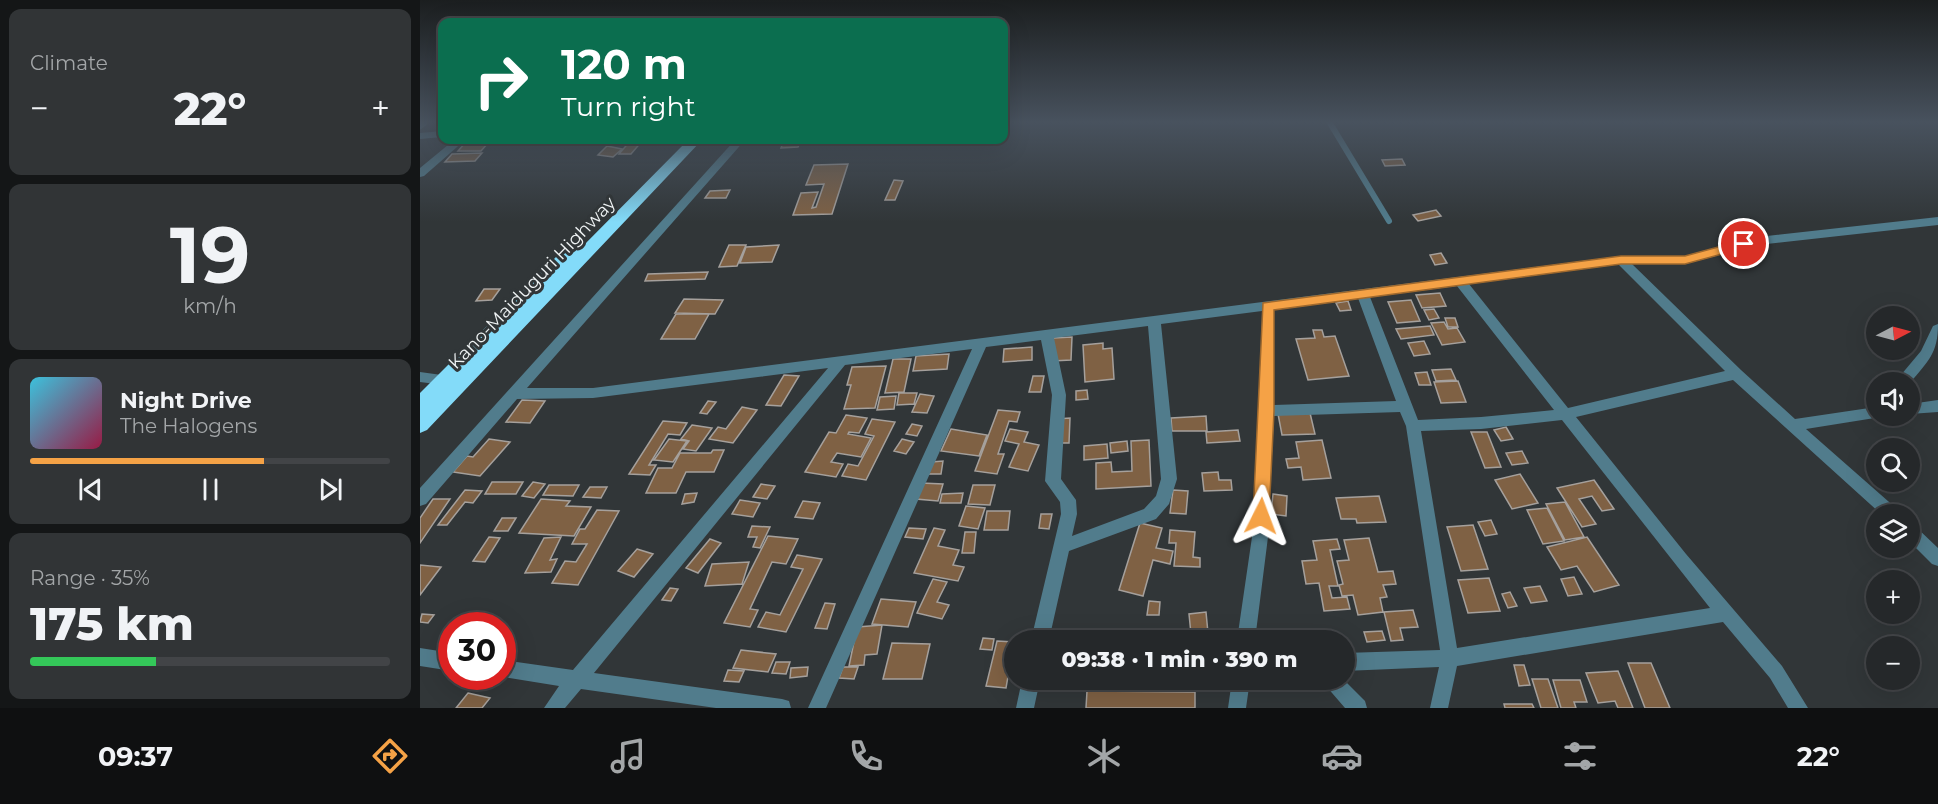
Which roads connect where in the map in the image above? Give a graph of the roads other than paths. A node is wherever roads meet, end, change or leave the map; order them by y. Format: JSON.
{"nodes":[{"id":1,"x":441,"y":156,"type":"edge"},
{"id":2,"x":664,"y":156,"type":"edge"},
{"id":3,"x":679,"y":156,"type":"edge"},
{"id":4,"x":726,"y":156,"type":"edge"},
{"id":5,"x":1350,"y":156,"type":"edge"},
{"id":6,"x":420,"y":174,"type":"edge"},
{"id":7,"x":1389,"y":220,"type":"dead end"},
{"id":8,"x":1938,"y":221,"type":"edge"},
{"id":9,"x":1621,"y":260,"type":"junction"},
{"id":10,"x":1460,"y":281,"type":"junction"},
{"id":11,"x":1362,"y":294,"type":"junction"},
{"id":12,"x":1268,"y":307,"type":"junction"},
{"id":13,"x":1154,"y":322,"type":"junction"},
{"id":14,"x":505,"y":329,"type":"junction"},
{"id":15,"x":1938,"y":329,"type":"edge"},
{"id":16,"x":1047,"y":334,"type":"junction"},
{"id":17,"x":981,"y":343,"type":"junction"},
{"id":18,"x":842,"y":360,"type":"junction"},
{"id":19,"x":1911,"y":372,"type":"edge"},
{"id":20,"x":1736,"y":374,"type":"junction"},
{"id":21,"x":420,"y":377,"type":"edge"},
{"id":22,"x":444,"y":380,"type":"junction"},
{"id":23,"x":512,"y":394,"type":"junction"},
{"id":24,"x":420,"y":405,"type":"edge"},
{"id":25,"x":1406,"y":406,"type":"junction"},
{"id":26,"x":1938,"y":406,"type":"edge"},
{"id":27,"x":1920,"y":409,"type":"edge"},
{"id":28,"x":1267,"y":411,"type":"junction"},
{"id":29,"x":1920,"y":413,"type":"edge"},
{"id":30,"x":1565,"y":414,"type":"junction"},
{"id":31,"x":1866,"y":414,"type":"edge"},
{"id":32,"x":1938,"y":416,"type":"edge"},
{"id":33,"x":420,"y":425,"type":"edge"},
{"id":34,"x":1792,"y":425,"type":"junction"},
{"id":35,"x":1413,"y":426,"type":"junction"},
{"id":36,"x":420,"y":499,"type":"edge"},
{"id":37,"x":1880,"y":504,"type":"edge"},
{"id":38,"x":1920,"y":542,"type":"edge"},
{"id":39,"x":1061,"y":547,"type":"junction"},
{"id":40,"x":1938,"y":559,"type":"edge"},
{"id":41,"x":1728,"y":613,"type":"junction"},
{"id":42,"x":1042,"y":630,"type":"edge"},
{"id":43,"x":1247,"y":630,"type":"edge"},
{"id":44,"x":420,"y":657,"type":"edge"},
{"id":45,"x":1450,"y":658,"type":"junction"},
{"id":46,"x":438,"y":660,"type":"edge"},
{"id":47,"x":1355,"y":662,"type":"edge"},
{"id":48,"x":516,"y":671,"type":"edge"},
{"id":49,"x":577,"y":681,"type":"junction"},
{"id":50,"x":1029,"y":690,"type":"edge"},
{"id":51,"x":1240,"y":690,"type":"edge"},
{"id":52,"x":1341,"y":690,"type":"edge"},
{"id":53,"x":554,"y":708,"type":"edge"},
{"id":54,"x":782,"y":708,"type":"edge"},
{"id":55,"x":817,"y":708,"type":"edge"},
{"id":56,"x":1025,"y":708,"type":"edge"},
{"id":57,"x":1237,"y":708,"type":"edge"},
{"id":58,"x":1358,"y":708,"type":"edge"},
{"id":59,"x":1439,"y":708,"type":"edge"},
{"id":60,"x":1799,"y":708,"type":"edge"}],
"edges":[{"from":1,"to":6,"type":"street"},
{"from":2,"to":14,"type":"highway","name":"Kano-Maiduguri Highway"},
{"from":3,"to":14,"type":"highway","name":"Kano-Maiduguri Highway"},
{"from":4,"to":23,"type":"street"},
{"from":5,"to":7,"type":"lane"},
{"from":8,"to":9,"type":"street"},
{"from":9,"to":10,"type":"street"},
{"from":9,"to":20,"type":"street"},
{"from":10,"to":11,"type":"street"},
{"from":10,"to":30,"type":"street"},
{"from":11,"to":12,"type":"street"},
{"from":11,"to":25,"type":"street"},
{"from":12,"to":13,"type":"street"},
{"from":12,"to":28,"type":"street"},
{"from":13,"to":16,"type":"street"},
{"from":13,"to":39,"type":"street"},
{"from":14,"to":22,"type":"highway","name":"Kano-Maiduguri Highway"},
{"from":14,"to":33,"type":"highway","name":"Kano-Maiduguri Highway"},
{"from":15,"to":19,"type":"street"},
{"from":16,"to":17,"type":"street"},
{"from":16,"to":39,"type":"street"},
{"from":17,"to":18,"type":"street"},
{"from":17,"to":55,"type":"street"},
{"from":18,"to":23,"type":"street"},
{"from":18,"to":49,"type":"street"},
{"from":20,"to":30,"type":"street"},
{"from":20,"to":34,"type":"street"},
{"from":21,"to":22,"type":"street"},
{"from":22,"to":24,"type":"highway","name":"Kano-Maiduguri Highway"},
{"from":23,"to":36,"type":"street"},
{"from":25,"to":28,"type":"street"},
{"from":25,"to":35,"type":"street"},
{"from":26,"to":27,"type":"street"},
{"from":28,"to":43,"type":"street"},
{"from":29,"to":32,"type":"street"},
{"from":30,"to":35,"type":"street"},
{"from":30,"to":41,"type":"street"},
{"from":31,"to":34,"type":"street"},
{"from":34,"to":37,"type":"street"},
{"from":35,"to":45,"type":"street"},
{"from":38,"to":40,"type":"street"},
{"from":39,"to":42,"type":"street"},
{"from":41,"to":45,"type":"street"},
{"from":41,"to":60,"type":"street"},
{"from":44,"to":46,"type":"street"},
{"from":45,"to":47,"type":"street"},
{"from":45,"to":59,"type":"street"},
{"from":48,"to":49,"type":"street"},
{"from":49,"to":53,"type":"street"},
{"from":49,"to":54,"type":"street"},
{"from":50,"to":56,"type":"street"},
{"from":51,"to":57,"type":"street"},
{"from":52,"to":58,"type":"street"}]}
